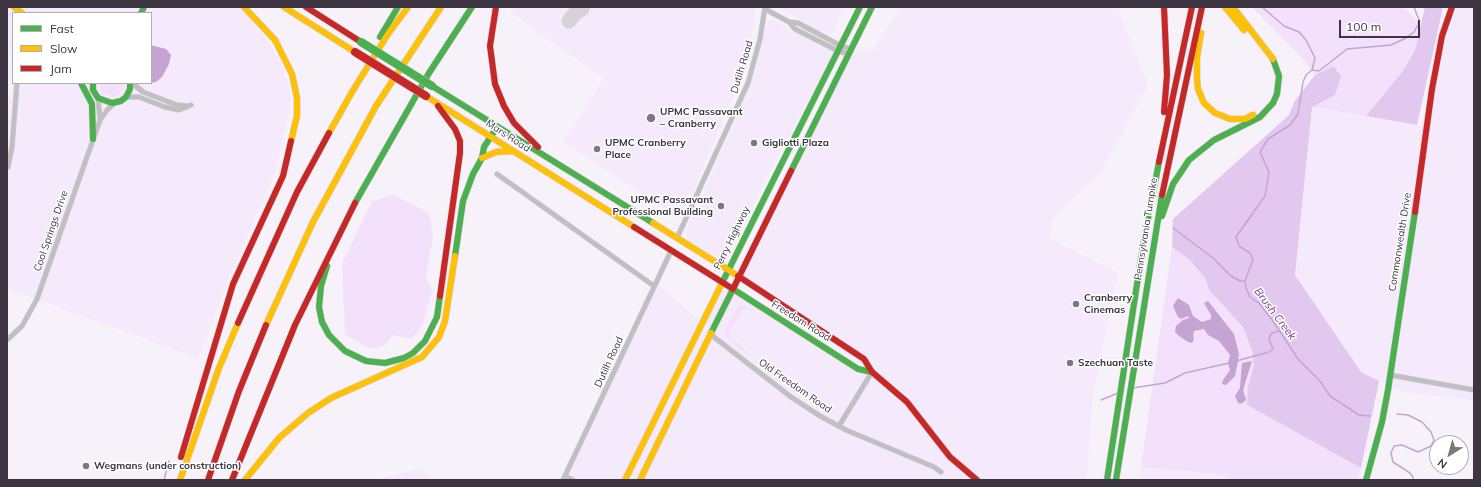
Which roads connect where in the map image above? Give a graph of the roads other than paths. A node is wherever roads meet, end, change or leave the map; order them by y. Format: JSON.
{"nodes":[{"id":1,"x":244,"y":7,"type":"edge"},
{"id":2,"x":284,"y":7,"type":"edge"},
{"id":3,"x":306,"y":7,"type":"edge"},
{"id":4,"x":398,"y":7,"type":"edge"},
{"id":5,"x":408,"y":7,"type":"edge"},
{"id":6,"x":441,"y":7,"type":"edge"},
{"id":7,"x":472,"y":7,"type":"edge"},
{"id":8,"x":496,"y":7,"type":"edge"},
{"id":9,"x":860,"y":7,"type":"edge"},
{"id":10,"x":872,"y":7,"type":"edge"},
{"id":11,"x":876,"y":7,"type":"edge"},
{"id":12,"x":1164,"y":7,"type":"edge"},
{"id":13,"x":1192,"y":7,"type":"edge"},
{"id":14,"x":1202,"y":7,"type":"edge"},
{"id":15,"x":1206,"y":7,"type":"edge"},
{"id":16,"x":1452,"y":7,"type":"edge"},
{"id":17,"x":765,"y":8,"type":"edge"},
{"id":18,"x":1229,"y":9,"type":"edge"},
{"id":19,"x":864,"y":23,"type":"junction"},
{"id":20,"x":840,"y":48,"type":"junction"},
{"id":21,"x":850,"y":51,"type":"junction"},
{"id":22,"x":16,"y":84,"type":"edge"},
{"id":23,"x":82,"y":84,"type":"edge"},
{"id":24,"x":92,"y":84,"type":"edge"},
{"id":25,"x":131,"y":84,"type":"edge"},
{"id":26,"x":132,"y":84,"type":"edge"},
{"id":27,"x":352,"y":92,"type":"junction"},
{"id":28,"x":126,"y":97,"type":"junction"},
{"id":29,"x":98,"y":98,"type":"junction"},
{"id":30,"x":434,"y":101,"type":"junction"},
{"id":31,"x":115,"y":103,"type":"junction"},
{"id":32,"x":100,"y":120,"type":"junction"},
{"id":33,"x":497,"y":127,"type":"junction"},
{"id":34,"x":490,"y":137,"type":"junction"},
{"id":35,"x":93,"y":139,"type":"junction"},
{"id":36,"x":513,"y":151,"type":"junction"},
{"id":37,"x":547,"y":157,"type":"junction"},
{"id":38,"x":482,"y":158,"type":"junction"},
{"id":39,"x":8,"y":167,"type":"dead end"},
{"id":40,"x":1158,"y":169,"type":"junction"},
{"id":41,"x":497,"y":174,"type":"dead end"},
{"id":42,"x":352,"y":209,"type":"junction"},
{"id":43,"x":677,"y":238,"type":"junction"},
{"id":44,"x":1154,"y":244,"type":"junction"},
{"id":45,"x":671,"y":251,"type":"junction"},
{"id":46,"x":727,"y":270,"type":"junction"},
{"id":47,"x":738,"y":276,"type":"junction"},
{"id":48,"x":722,"y":283,"type":"junction"},
{"id":49,"x":654,"y":286,"type":"junction"},
{"id":50,"x":733,"y":289,"type":"junction"},
{"id":51,"x":710,"y":334,"type":"junction"},
{"id":52,"x":7,"y":340,"type":"edge"},
{"id":53,"x":872,"y":372,"type":"junction"},
{"id":54,"x":1390,"y":375,"type":"junction"},
{"id":55,"x":1474,"y":390,"type":"edge"},
{"id":56,"x":838,"y":426,"type":"junction"},
{"id":57,"x":941,"y":472,"type":"dead end"},
{"id":58,"x":564,"y":478,"type":"edge"},
{"id":59,"x":175,"y":480,"type":"edge"},
{"id":60,"x":180,"y":480,"type":"edge"},
{"id":61,"x":208,"y":480,"type":"edge"},
{"id":62,"x":232,"y":480,"type":"edge"},
{"id":63,"x":245,"y":480,"type":"edge"},
{"id":64,"x":573,"y":480,"type":"edge"},
{"id":65,"x":626,"y":480,"type":"edge"},
{"id":66,"x":640,"y":480,"type":"edge"},
{"id":67,"x":977,"y":480,"type":"edge"},
{"id":68,"x":1107,"y":480,"type":"edge"},
{"id":69,"x":1116,"y":480,"type":"edge"},
{"id":70,"x":1366,"y":480,"type":"edge"}],
"edges":[{"from":1,"to":59,"type":"main road"},
{"from":2,"to":30,"type":"main road","name":"Mars Road","bridge":true},
{"from":3,"to":33,"type":"main road","name":"Mars Road","bridge":true},
{"from":4,"to":27,"type":"main road"},
{"from":5,"to":27,"type":"main road"},
{"from":6,"to":61,"type":"main road"},
{"from":7,"to":42,"type":"main road"},
{"from":8,"to":37,"type":"main road"},
{"from":9,"to":20,"type":"main road","name":"Perry Highway"},
{"from":10,"to":19,"type":"main road"},
{"from":11,"to":19,"type":"main road"},
{"from":12,"to":40,"type":"main road"},
{"from":13,"to":40,"type":"main road","name":"Pennsylvania Turnpike"},
{"from":14,"to":44,"type":"main road","name":"Pennsylvania Turnpike"},
{"from":15,"to":18,"type":"main road"},
{"from":16,"to":54,"type":"main road","name":"Commonwealth Drive"},
{"from":17,"to":20,"type":"street"},
{"from":17,"to":43,"type":"street","name":"Dutilh Road"},
{"from":18,"to":44,"type":"main road"},
{"from":19,"to":21,"type":"main road"},
{"from":20,"to":21,"type":"street"},
{"from":20,"to":46,"type":"main road","name":"Perry Highway"},
{"from":21,"to":47,"type":"main road"},
{"from":22,"to":39,"type":"street"},
{"from":23,"to":35,"type":"main road"},
{"from":24,"to":29,"type":"main road"},
{"from":25,"to":28,"type":"main road"},
{"from":26,"to":28,"type":"street"},
{"from":27,"to":60,"type":"main road"},
{"from":28,"to":31,"type":"main road"},
{"from":29,"to":31,"type":"main road"},
{"from":29,"to":32,"type":"street","name":"Cool Springs Drive"},
{"from":30,"to":34,"type":"main road","name":"Mars Road"},
{"from":30,"to":42,"type":"main road"},
{"from":31,"to":32,"type":"street","name":"Cool Springs Drive"},
{"from":32,"to":35,"type":"street","name":"Cool Springs Drive"},
{"from":33,"to":34,"type":"main road"},
{"from":33,"to":37,"type":"main road","name":"Mars Road"},
{"from":34,"to":36,"type":"main road","name":"Mars Road"},
{"from":34,"to":38,"type":"main road"},
{"from":35,"to":52,"type":"street","name":"Cool Springs Drive"},
{"from":36,"to":38,"type":"main road"},
{"from":36,"to":45,"type":"main road","name":"Mars Road"},
{"from":37,"to":43,"type":"main road","name":"Mars Road"},
{"from":38,"to":63,"type":"main road"},
{"from":40,"to":68,"type":"main road","name":"Pennsylvania Turnpike"},
{"from":41,"to":49,"type":"street"},
{"from":42,"to":62,"type":"main road"},
{"from":43,"to":46,"type":"main road","name":"Mars Road"},
{"from":44,"to":69,"type":"main road","name":"Pennsylvania Turnpike"},
{"from":45,"to":48,"type":"main road","name":"Mars Road"},
{"from":45,"to":49,"type":"street","name":"Dutilh Road"},
{"from":46,"to":47,"type":"main road","name":"Mars Road"},
{"from":46,"to":48,"type":"main road","name":"Perry Highway"},
{"from":47,"to":50,"type":"main road"},
{"from":47,"to":53,"type":"main road","name":"Freedom Road"},
{"from":48,"to":50,"type":"main road","name":"Freedom Road"},
{"from":48,"to":65,"type":"main road","name":"Perry Highway"},
{"from":49,"to":58,"type":"street","name":"Dutilh Road"},
{"from":50,"to":51,"type":"main road"},
{"from":50,"to":53,"type":"main road","name":"Freedom Road"},
{"from":51,"to":56,"type":"street","name":"Old Freedom Road"},
{"from":51,"to":66,"type":"main road"},
{"from":53,"to":56,"type":"street"},
{"from":53,"to":67,"type":"main road","name":"Freedom Road"},
{"from":54,"to":55,"type":"street"},
{"from":54,"to":70,"type":"main road","name":"Commonwealth Drive"},
{"from":56,"to":57,"type":"street","name":"Old Freedom Road"},
{"from":58,"to":64,"type":"street"}]}
